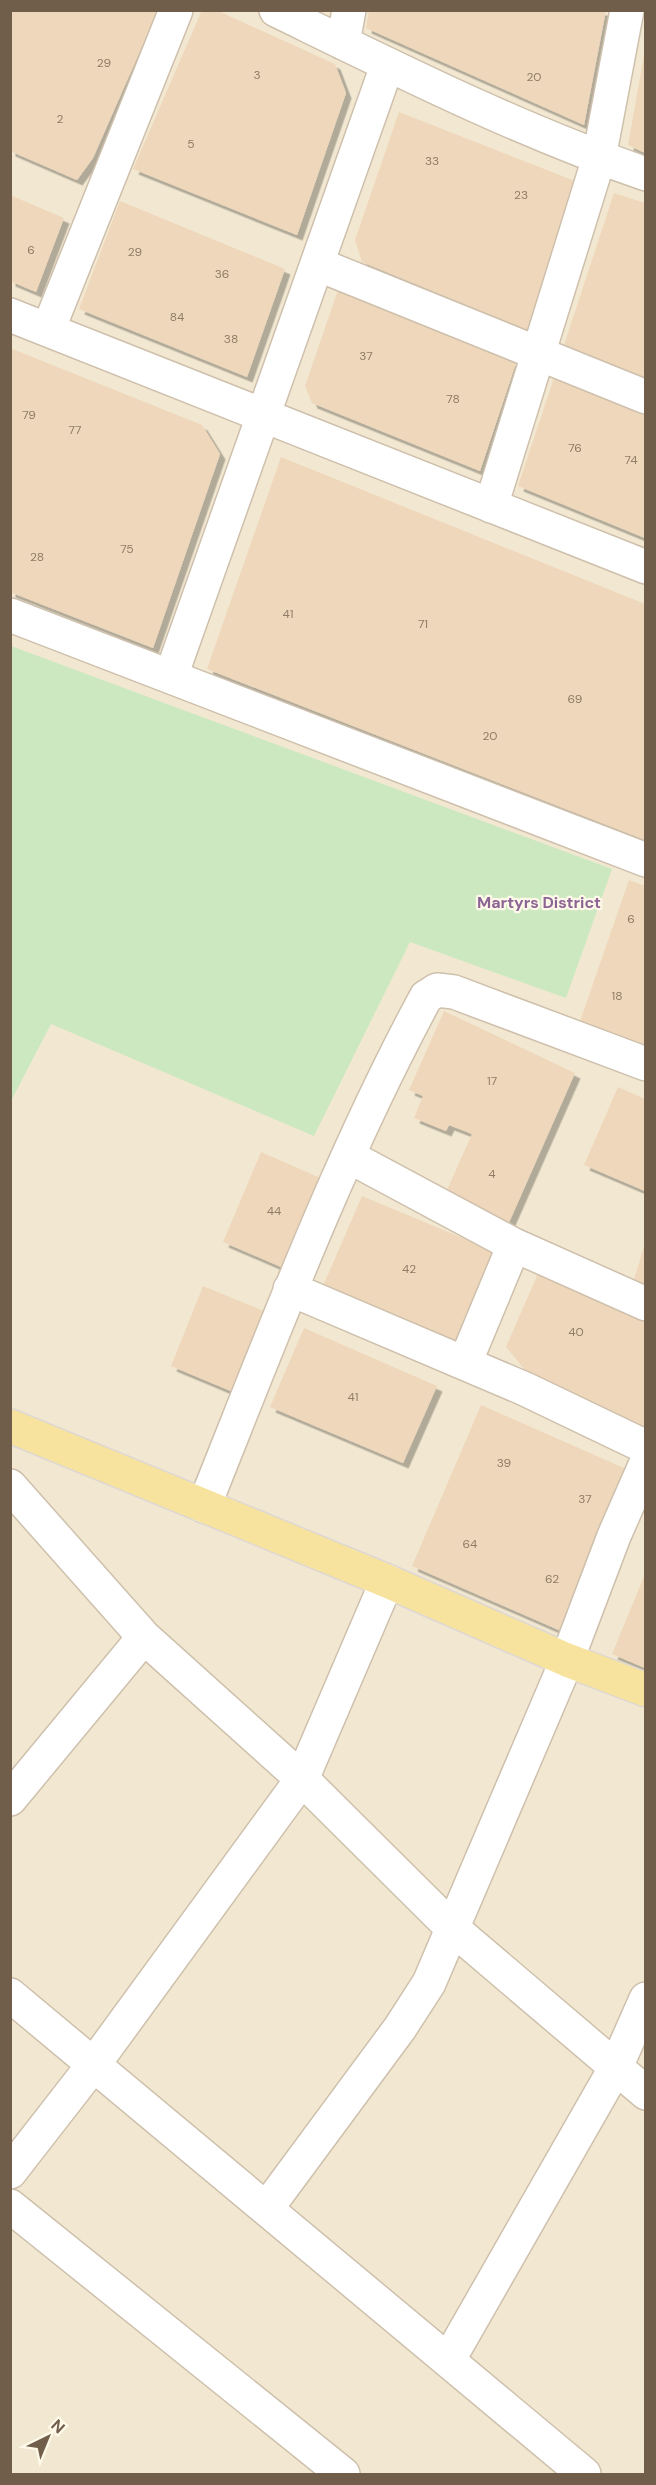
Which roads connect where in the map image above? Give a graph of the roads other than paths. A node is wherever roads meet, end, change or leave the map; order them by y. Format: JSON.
{"nodes":[{"id":1,"x":176,"y":10,"type":"edge"},
{"id":2,"x":276,"y":10,"type":"edge"},
{"id":3,"x":349,"y":10,"type":"edge"},
{"id":4,"x":627,"y":10,"type":"edge"},
{"id":5,"x":343,"y":43,"type":"junction"},
{"id":6,"x":387,"y":66,"type":"junction"},
{"id":7,"x":599,"y":158,"type":"junction"},
{"id":8,"x":645,"y":174,"type":"edge"},
{"id":9,"x":317,"y":264,"type":"junction"},
{"id":10,"x":10,"y":315,"type":"edge"},
{"id":11,"x":48,"y":330,"type":"junction"},
{"id":12,"x":540,"y":355,"type":"junction"},
{"id":13,"x":645,"y":397,"type":"edge"},
{"id":14,"x":264,"y":416,"type":"junction"},
{"id":15,"x":491,"y":506,"type":"junction"},
{"id":16,"x":645,"y":567,"type":"edge"},
{"id":17,"x":10,"y":615,"type":"edge"},
{"id":18,"x":171,"y":676,"type":"junction"},
{"id":19,"x":645,"y":861,"type":"edge"},
{"id":20,"x":645,"y":1064,"type":"edge"},
{"id":21,"x":348,"y":1156,"type":"junction"},
{"id":22,"x":514,"y":1245,"type":"junction"},
{"id":23,"x":291,"y":1289,"type":"junction"},
{"id":24,"x":645,"y":1304,"type":"edge"},
{"id":25,"x":465,"y":1363,"type":"junction"},
{"id":26,"x":10,"y":1426,"type":"edge"},
{"id":27,"x":645,"y":1447,"type":"edge"},
{"id":28,"x":645,"y":1463,"type":"edge"},
{"id":29,"x":11,"y":1487,"type":"edge"},
{"id":30,"x":204,"y":1506,"type":"junction"},
{"id":31,"x":387,"y":1581,"type":"junction"},
{"id":32,"x":144,"y":1637,"type":"junction"},
{"id":33,"x":567,"y":1660,"type":"junction"},
{"id":34,"x":645,"y":1690,"type":"edge"},
{"id":35,"x":302,"y":1779,"type":"junction"},
{"id":36,"x":10,"y":1799,"type":"edge"},
{"id":37,"x":452,"y":1927,"type":"junction"},
{"id":38,"x":10,"y":1995,"type":"edge"},
{"id":39,"x":645,"y":1999,"type":"edge"},
{"id":40,"x":94,"y":2064,"type":"junction"},
{"id":41,"x":616,"y":2067,"type":"junction"},
{"id":42,"x":645,"y":2093,"type":"edge"},
{"id":43,"x":10,"y":2172,"type":"edge"},
{"id":44,"x":10,"y":2206,"type":"edge"},
{"id":45,"x":267,"y":2208,"type":"junction"},
{"id":46,"x":449,"y":2359,"type":"junction"},
{"id":47,"x":343,"y":2475,"type":"edge"},
{"id":48,"x":584,"y":2475,"type":"edge"}],
"edges":[{"from":1,"to":11,"type":"street"},
{"from":2,"to":5,"type":"street"},
{"from":3,"to":5,"type":"street"},
{"from":4,"to":7,"type":"street"},
{"from":5,"to":6,"type":"street"},
{"from":6,"to":7,"type":"street"},
{"from":6,"to":9,"type":"street"},
{"from":7,"to":8,"type":"street"},
{"from":7,"to":12,"type":"street"},
{"from":9,"to":12,"type":"street"},
{"from":9,"to":14,"type":"street"},
{"from":10,"to":11,"type":"street"},
{"from":11,"to":14,"type":"street"},
{"from":12,"to":13,"type":"street"},
{"from":12,"to":15,"type":"street"},
{"from":14,"to":15,"type":"street"},
{"from":14,"to":18,"type":"street"},
{"from":15,"to":16,"type":"street"},
{"from":17,"to":18,"type":"street"},
{"from":18,"to":19,"type":"street"},
{"from":20,"to":21,"type":"street"},
{"from":21,"to":22,"type":"street"},
{"from":21,"to":23,"type":"street"},
{"from":22,"to":24,"type":"street"},
{"from":22,"to":25,"type":"street"},
{"from":23,"to":25,"type":"street"},
{"from":23,"to":30,"type":"street"},
{"from":25,"to":27,"type":"street"},
{"from":26,"to":30,"type":"main road"},
{"from":28,"to":33,"type":"street"},
{"from":29,"to":32,"type":"street"},
{"from":30,"to":31,"type":"main road"},
{"from":31,"to":33,"type":"main road"},
{"from":31,"to":35,"type":"street"},
{"from":32,"to":35,"type":"street"},
{"from":32,"to":36,"type":"street"},
{"from":33,"to":34,"type":"main road"},
{"from":33,"to":37,"type":"street"},
{"from":35,"to":37,"type":"street"},
{"from":35,"to":40,"type":"street"},
{"from":37,"to":41,"type":"street"},
{"from":37,"to":45,"type":"street"},
{"from":38,"to":40,"type":"street"},
{"from":39,"to":41,"type":"street"},
{"from":40,"to":43,"type":"street"},
{"from":40,"to":45,"type":"street"},
{"from":41,"to":42,"type":"street"},
{"from":41,"to":46,"type":"street"},
{"from":44,"to":47,"type":"street"},
{"from":45,"to":46,"type":"street"},
{"from":46,"to":48,"type":"street"}]}
